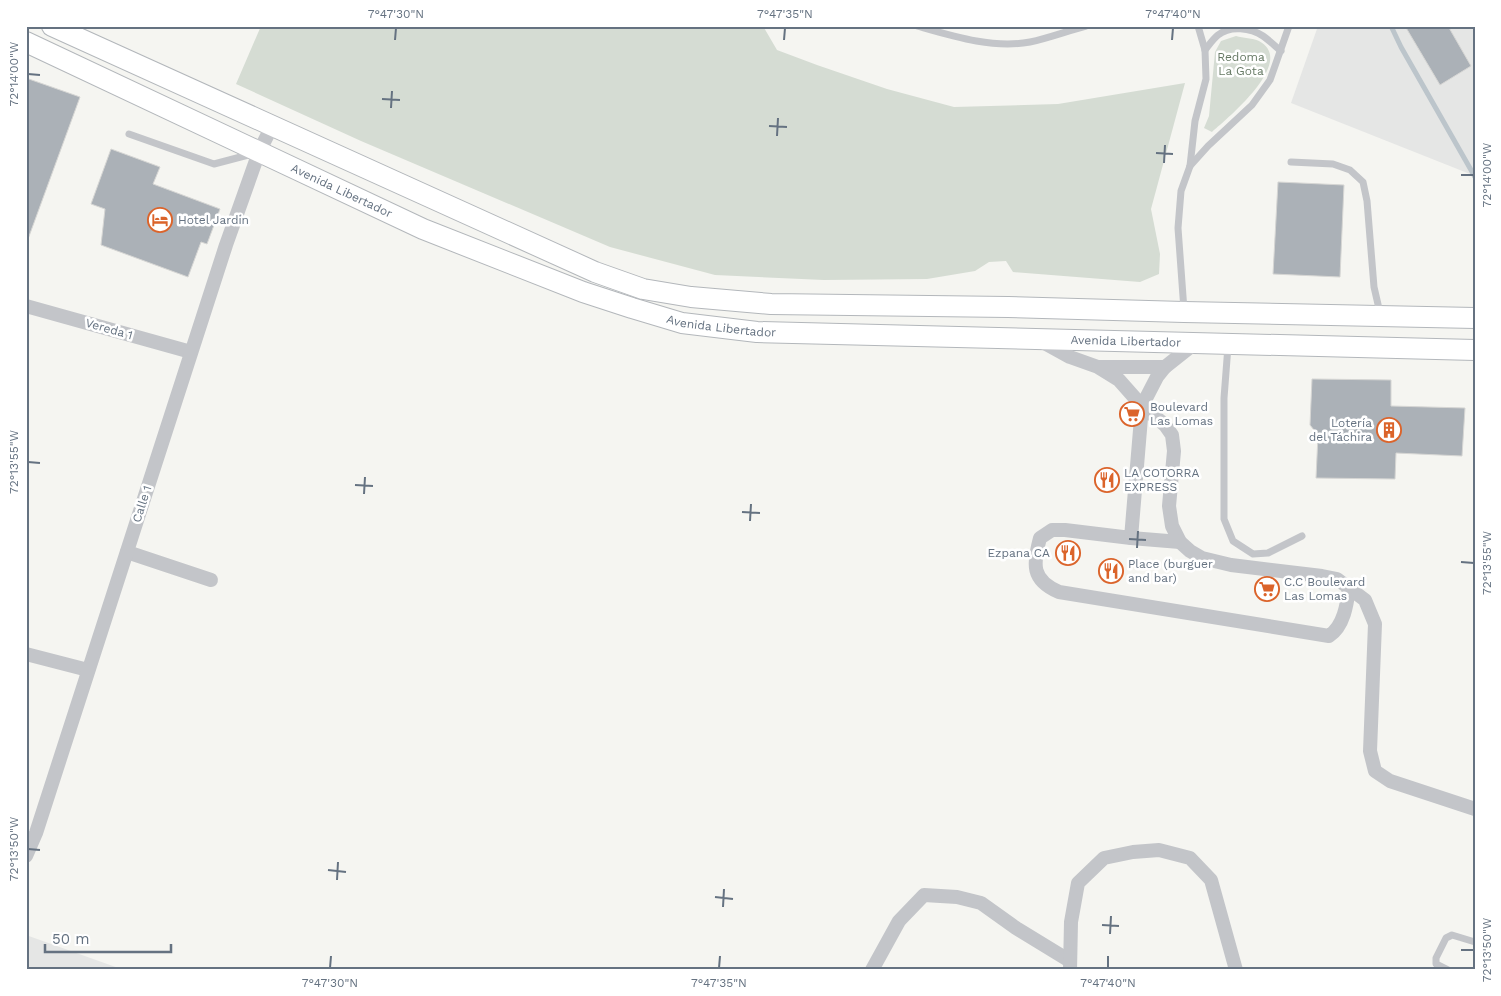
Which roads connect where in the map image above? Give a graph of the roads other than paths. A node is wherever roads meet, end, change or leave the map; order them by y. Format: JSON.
{"nodes":[{"id":1,"x":52,"y":26,"type":"edge"},
{"id":2,"x":917,"y":26,"type":"edge"},
{"id":3,"x":1086,"y":26,"type":"edge"},
{"id":4,"x":1198,"y":26,"type":"edge"},
{"id":5,"x":1289,"y":26,"type":"edge"},
{"id":6,"x":26,"y":42,"type":"edge"},
{"id":7,"x":1206,"y":50,"type":"junction"},
{"id":8,"x":1281,"y":51,"type":"junction"},
{"id":9,"x":272,"y":126,"type":"junction"},
{"id":10,"x":130,"y":134,"type":"dead end"},
{"id":11,"x":260,"y":152,"type":"junction"},
{"id":12,"x":1291,"y":162,"type":"dead end"},
{"id":13,"x":1190,"y":166,"type":"junction"},
{"id":14,"x":26,"y":306,"type":"edge"},
{"id":15,"x":1184,"y":312,"type":"junction"},
{"id":16,"x":1381,"y":316,"type":"junction"},
{"id":17,"x":1475,"y":318,"type":"edge"},
{"id":18,"x":1039,"y":339,"type":"junction"},
{"id":19,"x":1194,"y":344,"type":"junction"},
{"id":20,"x":1228,"y":344,"type":"junction"},
{"id":21,"x":1475,"y":350,"type":"edge"},
{"id":22,"x":191,"y":352,"type":"junction"},
{"id":23,"x":1098,"y":367,"type":"junction"},
{"id":24,"x":1165,"y":367,"type":"junction"},
{"id":25,"x":1142,"y":406,"type":"junction"},
{"id":26,"x":1302,"y":536,"type":"dead end"},
{"id":27,"x":1131,"y":538,"type":"junction"},
{"id":28,"x":1180,"y":542,"type":"junction"},
{"id":29,"x":127,"y":552,"type":"junction"},
{"id":30,"x":211,"y":580,"type":"dead end"},
{"id":31,"x":1349,"y":588,"type":"junction"},
{"id":32,"x":26,"y":654,"type":"edge"},
{"id":33,"x":88,"y":670,"type":"junction"},
{"id":34,"x":1475,"y":809,"type":"edge"},
{"id":35,"x":26,"y":856,"type":"edge"},
{"id":36,"x":1475,"y":942,"type":"edge"},
{"id":37,"x":1070,"y":965,"type":"edge"},
{"id":38,"x":872,"y":970,"type":"edge"},
{"id":39,"x":1236,"y":970,"type":"edge"},
{"id":40,"x":1448,"y":970,"type":"edge"}],
"edges":[{"from":1,"to":9,"type":"main road","name":"Avenida Libertador"},
{"from":2,"to":3,"type":"lane"},
{"from":4,"to":7,"type":"lane"},
{"from":5,"to":8,"type":"lane"},
{"from":6,"to":11,"type":"main road","name":"Avenida Libertador"},
{"from":7,"to":8,"type":"lane"},
{"from":7,"to":13,"type":"lane"},
{"from":8,"to":13,"type":"lane"},
{"from":9,"to":11,"type":"street","name":"Calle 1"},
{"from":9,"to":15,"type":"main road","name":"Avenida Libertador"},
{"from":10,"to":11,"type":"lane"},
{"from":11,"to":18,"type":"main road","name":"Avenida Libertador"},
{"from":11,"to":22,"type":"street","name":"Calle 1"},
{"from":12,"to":16,"type":"lane"},
{"from":13,"to":15,"type":"lane"},
{"from":14,"to":22,"type":"street","name":"Vereda 1"},
{"from":15,"to":16,"type":"main road","name":"Avenida Libertador"},
{"from":16,"to":17,"type":"main road","name":"Avenida Libertador"},
{"from":18,"to":19,"type":"main road","name":"Avenida Libertador"},
{"from":18,"to":23,"type":"street"},
{"from":19,"to":20,"type":"main road","name":"Avenida Libertador"},
{"from":19,"to":24,"type":"street"},
{"from":20,"to":21,"type":"main road","name":"Avenida Libertador"},
{"from":20,"to":26,"type":"lane"},
{"from":22,"to":29,"type":"street","name":"Calle 1"},
{"from":23,"to":24,"type":"street"},
{"from":23,"to":25,"type":"street"},
{"from":24,"to":25,"type":"street"},
{"from":25,"to":27,"type":"street"},
{"from":25,"to":28,"type":"street"},
{"from":27,"to":28,"type":"street"},
{"from":27,"to":31,"type":"street"},
{"from":28,"to":31,"type":"street"},
{"from":29,"to":30,"type":"street"},
{"from":29,"to":33,"type":"street","name":"Calle 1"},
{"from":31,"to":34,"type":"street"},
{"from":32,"to":33,"type":"street"},
{"from":33,"to":35,"type":"street","name":"Calle 1"},
{"from":36,"to":40,"type":"lane"},
{"from":37,"to":38,"type":"street"},
{"from":37,"to":39,"type":"street"}]}
